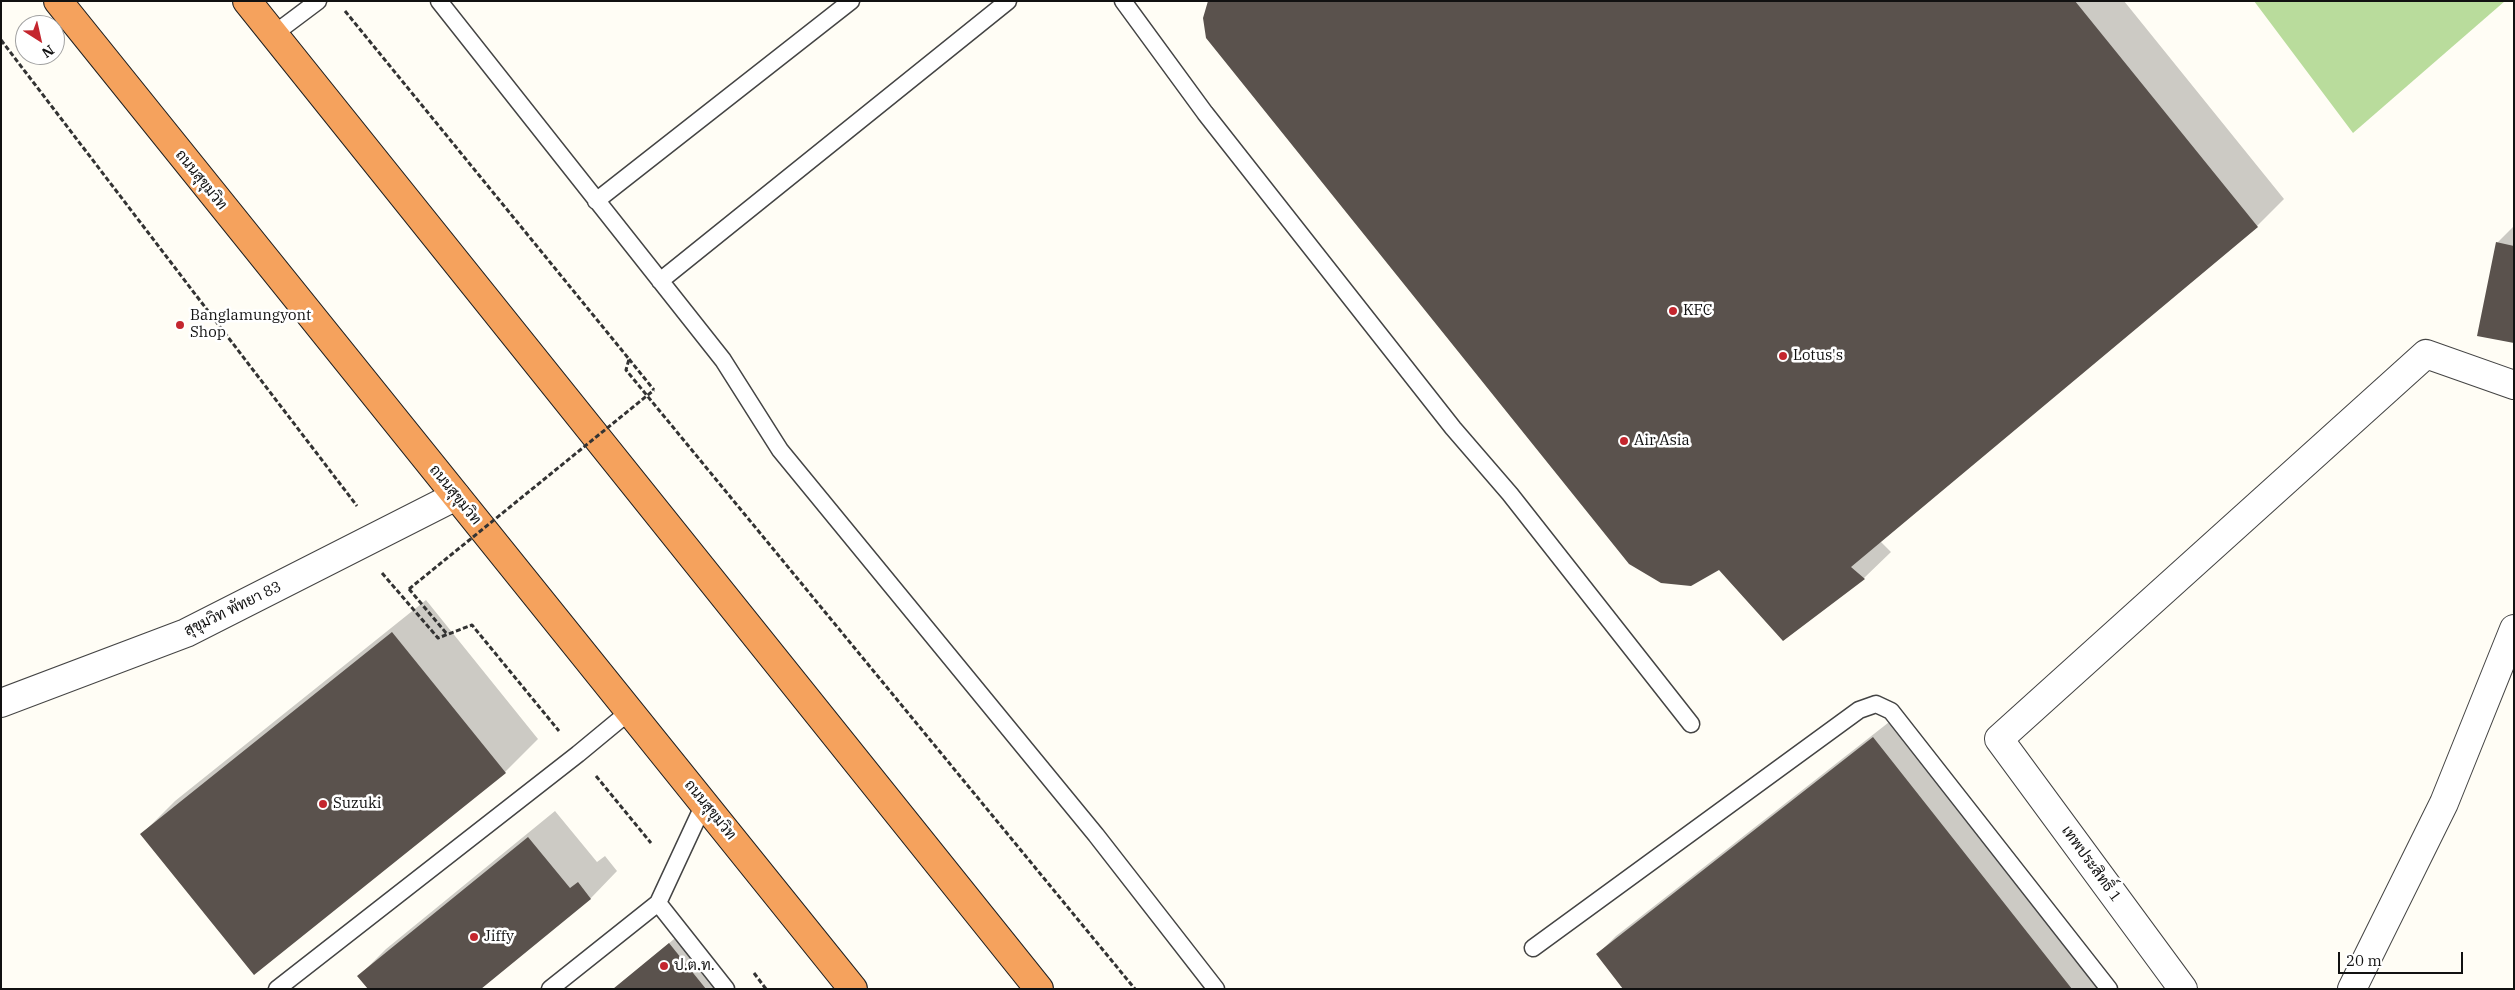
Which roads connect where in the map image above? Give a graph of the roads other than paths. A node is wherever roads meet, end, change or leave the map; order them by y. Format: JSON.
{"nodes":[{"id":1,"x":58,"y":1,"type":"edge"},
{"id":2,"x":247,"y":1,"type":"edge"},
{"id":3,"x":318,"y":1,"type":"edge"},
{"id":4,"x":852,"y":1,"type":"edge"},
{"id":5,"x":1008,"y":1,"type":"edge"},
{"id":6,"x":1123,"y":1,"type":"edge"},
{"id":7,"x":446,"y":4,"type":"edge"},
{"id":8,"x":274,"y":34,"type":"junction"},
{"id":9,"x":596,"y":201,"type":"junction"},
{"id":10,"x":660,"y":280,"type":"junction"},
{"id":11,"x":2514,"y":385,"type":"edge"},
{"id":12,"x":456,"y":496,"type":"junction"},
{"id":13,"x":2514,"y":628,"type":"edge"},
{"id":14,"x":1,"y":704,"type":"edge"},
{"id":15,"x":630,"y":711,"type":"junction"},
{"id":16,"x":1691,"y":724,"type":"dead end"},
{"id":17,"x":704,"y":804,"type":"junction"},
{"id":18,"x":658,"y":903,"type":"junction"},
{"id":19,"x":1533,"y":948,"type":"dead end"},
{"id":20,"x":277,"y":989,"type":"edge"},
{"id":21,"x":550,"y":989,"type":"edge"},
{"id":22,"x":726,"y":989,"type":"edge"},
{"id":23,"x":854,"y":989,"type":"edge"},
{"id":24,"x":1039,"y":989,"type":"edge"},
{"id":25,"x":1216,"y":989,"type":"edge"},
{"id":26,"x":2110,"y":989,"type":"edge"},
{"id":27,"x":2183,"y":989,"type":"edge"},
{"id":28,"x":2352,"y":989,"type":"edge"}],
"edges":[{"from":1,"to":12,"type":"highway","name":"ถนนสุขุมวิท"},
{"from":2,"to":8,"type":"highway"},
{"from":3,"to":8,"type":"lane"},
{"from":4,"to":9,"type":"lane"},
{"from":5,"to":10,"type":"lane"},
{"from":6,"to":16,"type":"lane"},
{"from":7,"to":9,"type":"lane"},
{"from":8,"to":24,"type":"highway"},
{"from":9,"to":10,"type":"lane"},
{"from":10,"to":25,"type":"lane"},
{"from":11,"to":27,"type":"street","name":"เทพประสิทธิ์ 1"},
{"from":12,"to":14,"type":"street","name":"สุขุมวิท พัทยา 83"},
{"from":12,"to":15,"type":"highway","name":"ถนนสุขุมวิท"},
{"from":13,"to":28,"type":"street"},
{"from":15,"to":17,"type":"highway","name":"ถนนสุขุมวิท"},
{"from":15,"to":20,"type":"lane"},
{"from":17,"to":18,"type":"lane"},
{"from":17,"to":23,"type":"highway","name":"ถนนสุขุมวิท"},
{"from":18,"to":21,"type":"lane"},
{"from":18,"to":22,"type":"lane"},
{"from":19,"to":26,"type":"lane"}]}
